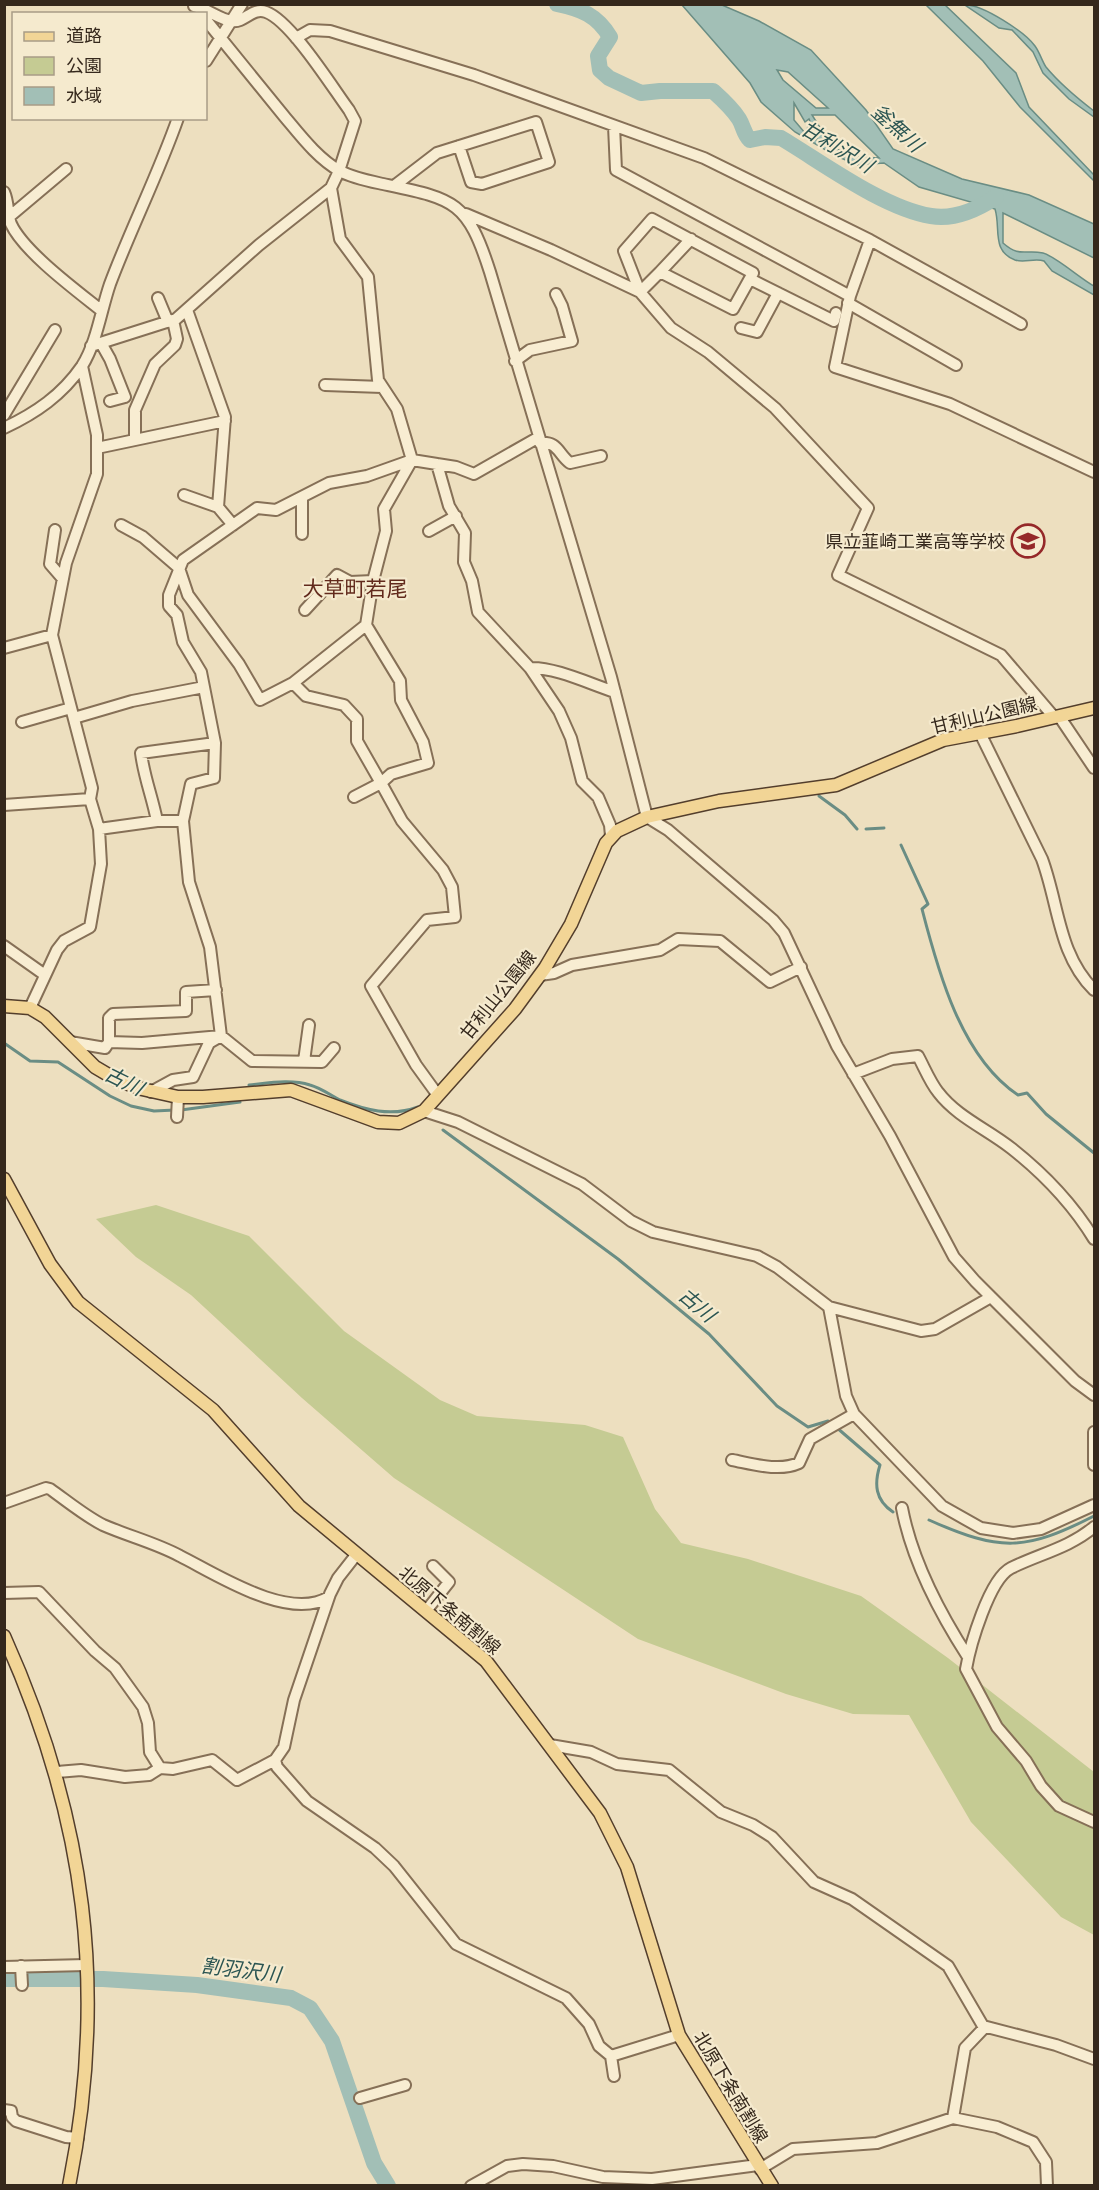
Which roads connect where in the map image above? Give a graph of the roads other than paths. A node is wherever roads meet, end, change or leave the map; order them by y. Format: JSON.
{"nodes":[{"id":1,"x":242,"y":4,"type":"edge"},
{"id":2,"x":196,"y":8,"type":"edge"},
{"id":3,"x":230,"y":21,"type":"junction"},
{"id":4,"x":207,"y":26,"type":"edge"},
{"id":5,"x":221,"y":38,"type":"junction"},
{"id":6,"x":296,"y":38,"type":"junction"},
{"id":7,"x":207,"y":59,"type":"edge"},
{"id":8,"x":177,"y":120,"type":"edge"},
{"id":9,"x":614,"y":126,"type":"junction"},
{"id":10,"x":459,"y":146,"type":"junction"},
{"id":11,"x":66,"y":169,"type":"dead end"},
{"id":12,"x":339,"y":171,"type":"junction"},
{"id":13,"x":394,"y":186,"type":"junction"},
{"id":14,"x":331,"y":188,"type":"junction"},
{"id":15,"x":4,"y":192,"type":"edge"},
{"id":16,"x":7,"y":213,"type":"edge"},
{"id":17,"x":465,"y":214,"type":"junction"},
{"id":18,"x":691,"y":239,"type":"junction"},
{"id":19,"x":870,"y":240,"type":"junction"},
{"id":20,"x":660,"y":272,"type":"junction"},
{"id":21,"x":750,"y":279,"type":"junction"},
{"id":22,"x":640,"y":292,"type":"junction"},
{"id":23,"x":778,"y":293,"type":"junction"},
{"id":24,"x":556,"y":294,"type":"dead end"},
{"id":25,"x":158,"y":298,"type":"dead end"},
{"id":26,"x":849,"y":299,"type":"junction"},
{"id":27,"x":187,"y":309,"type":"junction"},
{"id":28,"x":102,"y":311,"type":"junction"},
{"id":29,"x":836,"y":314,"type":"dead end"},
{"id":30,"x":170,"y":321,"type":"junction"},
{"id":31,"x":1021,"y":324,"type":"dead end"},
{"id":32,"x":741,"y":328,"type":"dead end"},
{"id":33,"x":55,"y":330,"type":"dead end"},
{"id":34,"x":96,"y":344,"type":"junction"},
{"id":35,"x":515,"y":361,"type":"junction"},
{"id":36,"x":956,"y":365,"type":"dead end"},
{"id":37,"x":82,"y":366,"type":"junction"},
{"id":38,"x":325,"y":385,"type":"dead end"},
{"id":39,"x":382,"y":387,"type":"junction"},
{"id":40,"x":110,"y":401,"type":"dead end"},
{"id":41,"x":4,"y":415,"type":"edge"},
{"id":42,"x":225,"y":421,"type":"junction"},
{"id":43,"x":4,"y":428,"type":"edge"},
{"id":44,"x":135,"y":438,"type":"junction"},
{"id":45,"x":539,"y":440,"type":"junction"},
{"id":46,"x":97,"y":448,"type":"junction"},
{"id":47,"x":601,"y":456,"type":"dead end"},
{"id":48,"x":412,"y":460,"type":"junction"},
{"id":49,"x":436,"y":464,"type":"junction"},
{"id":50,"x":1095,"y":472,"type":"edge"},
{"id":51,"x":184,"y":495,"type":"dead end"},
{"id":52,"x":302,"y":499,"type":"junction"},
{"id":53,"x":218,"y":507,"type":"junction"},
{"id":54,"x":456,"y":516,"type":"junction"},
{"id":55,"x":121,"y":525,"type":"dead end"},
{"id":56,"x":233,"y":525,"type":"junction"},
{"id":57,"x":55,"y":530,"type":"dead end"},
{"id":58,"x":429,"y":531,"type":"dead end"},
{"id":59,"x":302,"y":534,"type":"dead end"},
{"id":60,"x":179,"y":568,"type":"junction"},
{"id":61,"x":63,"y":579,"type":"junction"},
{"id":62,"x":373,"y":580,"type":"junction"},
{"id":63,"x":305,"y":610,"type":"dead end"},
{"id":64,"x":366,"y":625,"type":"junction"},
{"id":65,"x":52,"y":635,"type":"junction"},
{"id":66,"x":4,"y":648,"type":"edge"},
{"id":67,"x":530,"y":668,"type":"junction"},
{"id":68,"x":293,"y":683,"type":"junction"},
{"id":69,"x":204,"y":687,"type":"junction"},
{"id":70,"x":615,"y":692,"type":"junction"},
{"id":71,"x":1095,"y":708,"type":"edge"},
{"id":72,"x":72,"y":713,"type":"junction"},
{"id":73,"x":1056,"y":717,"type":"junction"},
{"id":74,"x":22,"y":722,"type":"dead end"},
{"id":75,"x":980,"y":734,"type":"junction"},
{"id":76,"x":215,"y":743,"type":"junction"},
{"id":77,"x":1095,"y":768,"type":"edge"},
{"id":78,"x":381,"y":783,"type":"junction"},
{"id":79,"x":354,"y":797,"type":"dead end"},
{"id":80,"x":90,"y":799,"type":"junction"},
{"id":81,"x":4,"y":805,"type":"edge"},
{"id":82,"x":647,"y":817,"type":"junction"},
{"id":83,"x":157,"y":821,"type":"junction"},
{"id":84,"x":183,"y":821,"type":"junction"},
{"id":85,"x":99,"y":829,"type":"junction"},
{"id":86,"x":610,"y":836,"type":"junction"},
{"id":87,"x":4,"y":946,"type":"edge"},
{"id":88,"x":801,"y":967,"type":"junction"},
{"id":89,"x":45,"y":975,"type":"junction"},
{"id":90,"x":540,"y":975,"type":"junction"},
{"id":91,"x":174,"y":987,"type":"dead end"},
{"id":92,"x":216,"y":990,"type":"junction"},
{"id":93,"x":1095,"y":990,"type":"edge"},
{"id":94,"x":186,"y":992,"type":"junction"},
{"id":95,"x":4,"y":1006,"type":"edge"},
{"id":96,"x":30,"y":1008,"type":"junction"},
{"id":97,"x":309,"y":1025,"type":"dead end"},
{"id":98,"x":221,"y":1036,"type":"junction"},
{"id":99,"x":70,"y":1042,"type":"junction"},
{"id":100,"x":109,"y":1042,"type":"junction"},
{"id":101,"x":334,"y":1048,"type":"dead end"},
{"id":102,"x":304,"y":1061,"type":"junction"},
{"id":103,"x":853,"y":1074,"type":"junction"},
{"id":104,"x":151,"y":1092,"type":"junction"},
{"id":105,"x":437,"y":1094,"type":"junction"},
{"id":106,"x":178,"y":1101,"type":"junction"},
{"id":107,"x":424,"y":1111,"type":"junction"},
{"id":108,"x":177,"y":1117,"type":"dead end"},
{"id":109,"x":4,"y":1179,"type":"edge"},
{"id":110,"x":1095,"y":1239,"type":"edge"},
{"id":111,"x":991,"y":1297,"type":"junction"},
{"id":112,"x":828,"y":1306,"type":"junction"},
{"id":113,"x":1095,"y":1395,"type":"edge"},
{"id":114,"x":854,"y":1414,"type":"junction"},
{"id":115,"x":1095,"y":1432,"type":"edge"},
{"id":116,"x":732,"y":1460,"type":"dead end"},
{"id":117,"x":1095,"y":1465,"type":"edge"},
{"id":118,"x":4,"y":1503,"type":"edge"},
{"id":119,"x":1095,"y":1505,"type":"edge"},
{"id":120,"x":902,"y":1508,"type":"dead end"},
{"id":121,"x":1095,"y":1527,"type":"edge"},
{"id":122,"x":356,"y":1555,"type":"junction"},
{"id":123,"x":433,"y":1566,"type":"dead end"},
{"id":124,"x":4,"y":1593,"type":"edge"},
{"id":125,"x":329,"y":1597,"type":"junction"},
{"id":126,"x":426,"y":1611,"type":"junction"},
{"id":127,"x":4,"y":1636,"type":"edge"},
{"id":128,"x":968,"y":1657,"type":"junction"},
{"id":129,"x":549,"y":1745,"type":"junction"},
{"id":130,"x":275,"y":1760,"type":"junction"},
{"id":131,"x":160,"y":1768,"type":"junction"},
{"id":132,"x":57,"y":1772,"type":"junction"},
{"id":133,"x":1095,"y":1822,"type":"edge"},
{"id":134,"x":4,"y":1967,"type":"edge"},
{"id":135,"x":21,"y":1969,"type":"junction"},
{"id":136,"x":87,"y":1970,"type":"junction"},
{"id":137,"x":22,"y":1985,"type":"dead end"},
{"id":138,"x":985,"y":2027,"type":"junction"},
{"id":139,"x":679,"y":2035,"type":"junction"},
{"id":140,"x":610,"y":2056,"type":"junction"},
{"id":141,"x":1095,"y":2059,"type":"edge"},
{"id":142,"x":614,"y":2076,"type":"dead end"},
{"id":143,"x":405,"y":2085,"type":"dead end"},
{"id":144,"x":360,"y":2098,"type":"dead end"},
{"id":145,"x":4,"y":2110,"type":"edge"},
{"id":146,"x":953,"y":2118,"type":"junction"},
{"id":147,"x":78,"y":2138,"type":"junction"},
{"id":148,"x":759,"y":2167,"type":"junction"},
{"id":149,"x":69,"y":2186,"type":"edge"},
{"id":150,"x":471,"y":2186,"type":"edge"},
{"id":151,"x":772,"y":2186,"type":"edge"},
{"id":152,"x":1047,"y":2186,"type":"edge"}],
"edges":[{"from":1,"to":3,"type":"street"},
{"from":2,"to":3,"type":"street"},
{"from":3,"to":5,"type":"street"},
{"from":3,"to":6,"type":"street"},
{"from":4,"to":5,"type":"street"},
{"from":5,"to":7,"type":"street"},
{"from":5,"to":12,"type":"street"},
{"from":6,"to":9,"type":"street"},
{"from":6,"to":12,"type":"street"},
{"from":8,"to":28,"type":"street"},
{"from":9,"to":19,"type":"street"},
{"from":9,"to":26,"type":"street"},
{"from":10,"to":10,"type":"street"},
{"from":10,"to":13,"type":"street"},
{"from":11,"to":16,"type":"street"},
{"from":12,"to":13,"type":"street"},
{"from":12,"to":14,"type":"street"},
{"from":13,"to":17,"type":"street"},
{"from":14,"to":27,"type":"street"},
{"from":14,"to":39,"type":"street"},
{"from":15,"to":16,"type":"street"},
{"from":16,"to":28,"type":"street"},
{"from":17,"to":22,"type":"street"},
{"from":17,"to":35,"type":"street"},
{"from":18,"to":20,"type":"street"},
{"from":18,"to":21,"type":"street"},
{"from":18,"to":22,"type":"street"},
{"from":19,"to":26,"type":"street"},
{"from":19,"to":31,"type":"street"},
{"from":20,"to":21,"type":"street"},
{"from":20,"to":22,"type":"street"},
{"from":21,"to":23,"type":"street"},
{"from":22,"to":73,"type":"street"},
{"from":23,"to":29,"type":"street"},
{"from":23,"to":32,"type":"street"},
{"from":24,"to":35,"type":"street"},
{"from":25,"to":30,"type":"street"},
{"from":26,"to":36,"type":"street"},
{"from":26,"to":50,"type":"street"},
{"from":27,"to":30,"type":"street"},
{"from":27,"to":42,"type":"street"},
{"from":28,"to":34,"type":"street"},
{"from":30,"to":34,"type":"street"},
{"from":30,"to":44,"type":"street"},
{"from":33,"to":41,"type":"street"},
{"from":34,"to":37,"type":"street"},
{"from":34,"to":40,"type":"street"},
{"from":35,"to":45,"type":"street"},
{"from":37,"to":43,"type":"street"},
{"from":37,"to":46,"type":"street"},
{"from":38,"to":39,"type":"street"},
{"from":39,"to":48,"type":"street"},
{"from":42,"to":44,"type":"street"},
{"from":42,"to":53,"type":"street"},
{"from":44,"to":46,"type":"street"},
{"from":45,"to":47,"type":"street"},
{"from":45,"to":49,"type":"street"},
{"from":45,"to":70,"type":"street"},
{"from":46,"to":61,"type":"street"},
{"from":48,"to":49,"type":"street"},
{"from":48,"to":52,"type":"street"},
{"from":48,"to":62,"type":"street"},
{"from":49,"to":54,"type":"street"},
{"from":51,"to":53,"type":"street"},
{"from":52,"to":56,"type":"street"},
{"from":52,"to":59,"type":"street"},
{"from":53,"to":56,"type":"street"},
{"from":54,"to":58,"type":"street"},
{"from":54,"to":67,"type":"street"},
{"from":55,"to":60,"type":"street"},
{"from":56,"to":60,"type":"street"},
{"from":57,"to":61,"type":"street"},
{"from":60,"to":68,"type":"street"},
{"from":60,"to":69,"type":"street"},
{"from":61,"to":65,"type":"street"},
{"from":62,"to":63,"type":"street"},
{"from":62,"to":64,"type":"street"},
{"from":64,"to":68,"type":"street"},
{"from":64,"to":78,"type":"street"},
{"from":65,"to":66,"type":"street"},
{"from":65,"to":72,"type":"street"},
{"from":67,"to":70,"type":"street"},
{"from":67,"to":86,"type":"street"},
{"from":68,"to":78,"type":"street"},
{"from":69,"to":72,"type":"street"},
{"from":69,"to":76,"type":"street"},
{"from":70,"to":82,"type":"street"},
{"from":71,"to":73,"type":"main road","name":"甘利山公園線"},
{"from":72,"to":74,"type":"street"},
{"from":72,"to":80,"type":"street"},
{"from":73,"to":75,"type":"main road","name":"甘利山公園線"},
{"from":73,"to":77,"type":"street"},
{"from":75,"to":82,"type":"main road","name":"甘利山公園線"},
{"from":75,"to":93,"type":"street"},
{"from":76,"to":83,"type":"street"},
{"from":76,"to":84,"type":"street"},
{"from":78,"to":79,"type":"street"},
{"from":78,"to":105,"type":"street"},
{"from":80,"to":81,"type":"street"},
{"from":80,"to":85,"type":"street"},
{"from":82,"to":86,"type":"main road","name":"甘利山公園線"},
{"from":82,"to":88,"type":"street"},
{"from":83,"to":84,"type":"street"},
{"from":83,"to":85,"type":"street"},
{"from":84,"to":92,"type":"street"},
{"from":85,"to":89,"type":"street"},
{"from":86,"to":90,"type":"main road","name":"甘利山公園線"},
{"from":87,"to":89,"type":"street"},
{"from":88,"to":90,"type":"street"},
{"from":88,"to":103,"type":"street"},
{"from":89,"to":96,"type":"street"},
{"from":90,"to":105,"type":"main road","name":"甘利山公園線"},
{"from":91,"to":94,"type":"street"},
{"from":92,"to":94,"type":"street"},
{"from":92,"to":98,"type":"street"},
{"from":94,"to":100,"type":"street"},
{"from":95,"to":96,"type":"main road"},
{"from":96,"to":99,"type":"main road","name":"甘利山公園線"},
{"from":97,"to":102,"type":"street"},
{"from":98,"to":100,"type":"street"},
{"from":98,"to":102,"type":"street"},
{"from":98,"to":104,"type":"street"},
{"from":99,"to":100,"type":"street"},
{"from":99,"to":104,"type":"main road","name":"甘利山公園線"},
{"from":101,"to":102,"type":"street"},
{"from":103,"to":110,"type":"street"},
{"from":103,"to":111,"type":"street"},
{"from":104,"to":106,"type":"main road","name":"甘利山公園線"},
{"from":105,"to":107,"type":"main road","name":"甘利山公園線"},
{"from":106,"to":107,"type":"main road","name":"甘利山公園線"},
{"from":106,"to":108,"type":"street"},
{"from":107,"to":112,"type":"street"},
{"from":109,"to":122,"type":"main road","name":"北原下条南割線"},
{"from":111,"to":112,"type":"street"},
{"from":111,"to":113,"type":"street"},
{"from":112,"to":114,"type":"street"},
{"from":114,"to":116,"type":"street"},
{"from":114,"to":119,"type":"street"},
{"from":115,"to":117,"type":"street"},
{"from":118,"to":125,"type":"street"},
{"from":120,"to":128,"type":"street"},
{"from":121,"to":128,"type":"street"},
{"from":122,"to":125,"type":"street"},
{"from":122,"to":126,"type":"main road","name":"北原下条南割線"},
{"from":123,"to":126,"type":"street"},
{"from":124,"to":131,"type":"street"},
{"from":125,"to":130,"type":"street"},
{"from":126,"to":129,"type":"main road","name":"北原下条南割線"},
{"from":127,"to":132,"type":"main road"},
{"from":128,"to":133,"type":"street"},
{"from":129,"to":138,"type":"street"},
{"from":129,"to":139,"type":"main road","name":"北原下条南割線"},
{"from":130,"to":131,"type":"street"},
{"from":130,"to":140,"type":"street"},
{"from":131,"to":132,"type":"street"},
{"from":132,"to":136,"type":"main road"},
{"from":134,"to":135,"type":"street"},
{"from":135,"to":136,"type":"street"},
{"from":135,"to":137,"type":"street"},
{"from":136,"to":147,"type":"main road"},
{"from":138,"to":141,"type":"street"},
{"from":138,"to":146,"type":"street"},
{"from":139,"to":140,"type":"street"},
{"from":139,"to":148,"type":"main road","name":"北原下条南割線"},
{"from":140,"to":142,"type":"street"},
{"from":143,"to":144,"type":"street"},
{"from":145,"to":147,"type":"street"},
{"from":146,"to":148,"type":"street"},
{"from":146,"to":152,"type":"street"},
{"from":147,"to":149,"type":"main road"},
{"from":148,"to":150,"type":"street"},
{"from":148,"to":151,"type":"main road","name":"北原下条南割線"}]}
